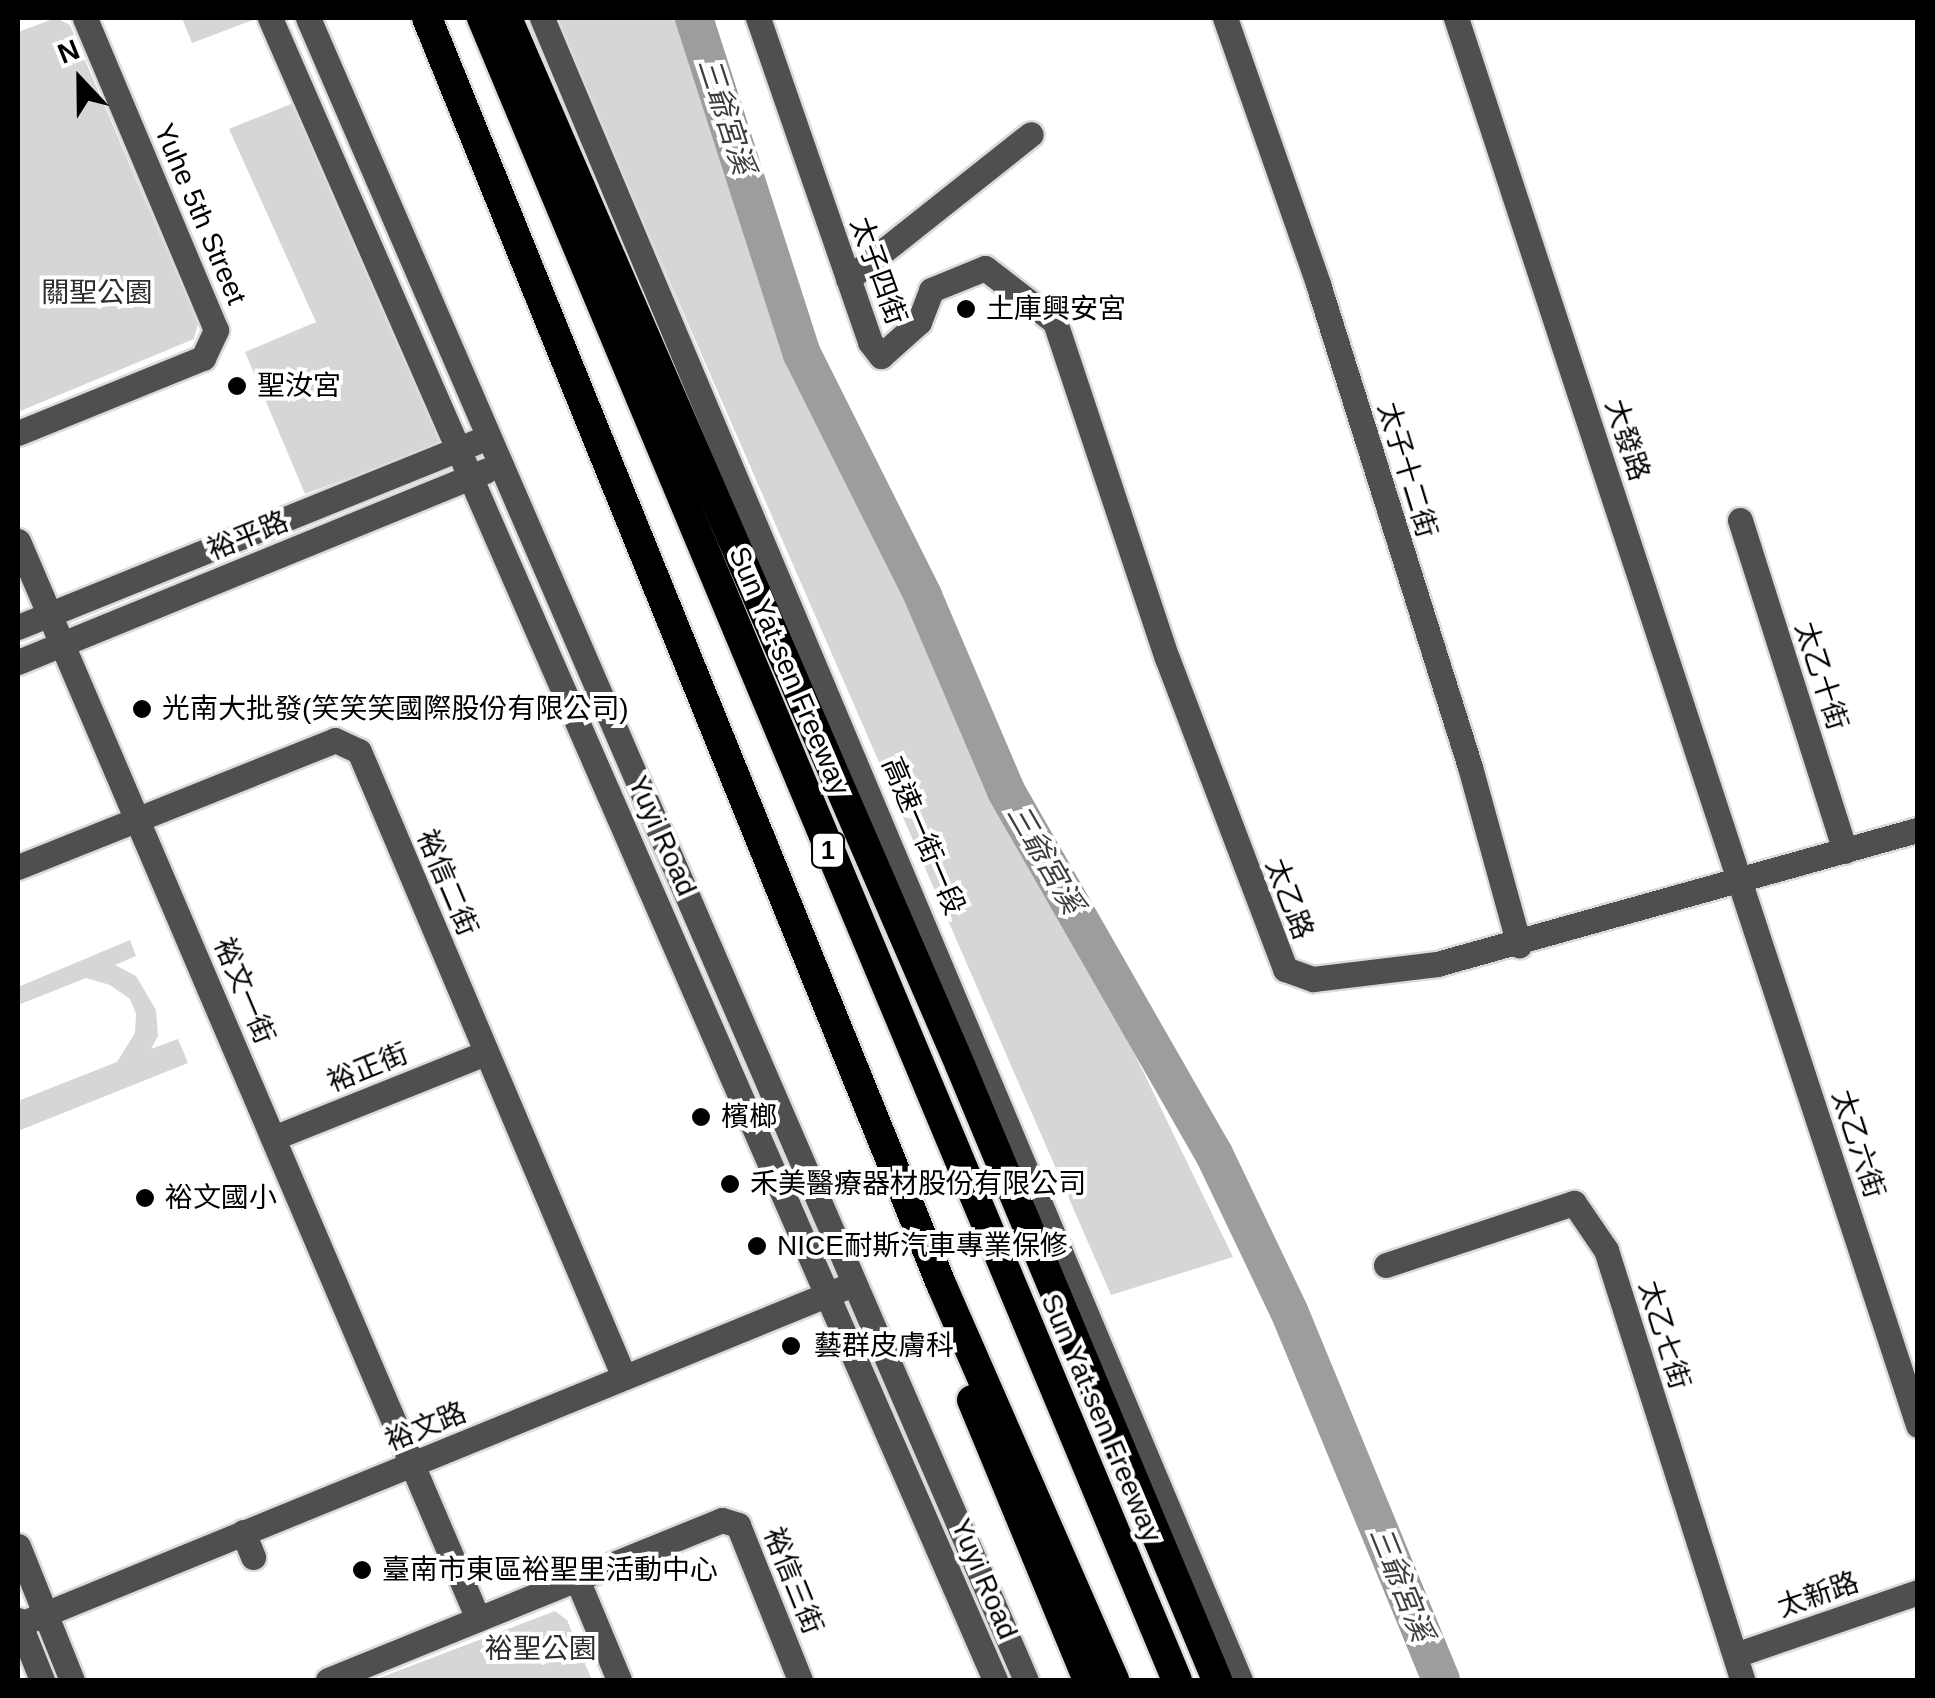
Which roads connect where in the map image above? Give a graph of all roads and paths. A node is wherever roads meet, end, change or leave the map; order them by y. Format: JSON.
{"nodes":[{"id":1,"x":85,"y":18,"type":"edge"},
{"id":2,"x":270,"y":18,"type":"edge"},
{"id":3,"x":308,"y":18,"type":"edge"},
{"id":4,"x":426,"y":18,"type":"edge"},
{"id":5,"x":482,"y":18,"type":"edge"},
{"id":6,"x":508,"y":18,"type":"edge"},
{"id":7,"x":542,"y":18,"type":"edge"},
{"id":8,"x":758,"y":18,"type":"edge"},
{"id":9,"x":1225,"y":18,"type":"edge"},
{"id":10,"x":1456,"y":18,"type":"edge"},
{"id":11,"x":1031,"y":134,"type":"dead end"},
{"id":12,"x":848,"y":279,"type":"junction"},
{"id":13,"x":1028,"y":299,"type":"joint"},
{"id":14,"x":18,"y":433,"type":"edge"},
{"id":15,"x":490,"y":436,"type":"junction"},
{"id":16,"x":460,"y":448,"type":"junction"},
{"id":17,"x":501,"y":465,"type":"junction"},
{"id":18,"x":472,"y":476,"type":"junction"},
{"id":19,"x":1740,"y":520,"type":"dead end"},
{"id":20,"x":18,"y":540,"type":"edge"},
{"id":21,"x":52,"y":614,"type":"junction"},
{"id":22,"x":18,"y":627,"type":"edge"},
{"id":23,"x":64,"y":643,"type":"junction"},
{"id":24,"x":18,"y":662,"type":"edge"},
{"id":25,"x":138,"y":818,"type":"junction"},
{"id":26,"x":1918,"y":830,"type":"edge"},
{"id":27,"x":1845,"y":851,"type":"junction"},
{"id":28,"x":18,"y":867,"type":"edge"},
{"id":29,"x":1741,"y":882,"type":"junction"},
{"id":30,"x":1519,"y":945,"type":"junction"},
{"id":31,"x":486,"y":1053,"type":"junction"},
{"id":32,"x":273,"y":1138,"type":"junction"},
{"id":33,"x":1386,"y":1265,"type":"dead end"},
{"id":34,"x":857,"y":1282,"type":"junction"},
{"id":35,"x":942,"y":1286,"type":"junction"},
{"id":36,"x":830,"y":1294,"type":"junction"},
{"id":37,"x":624,"y":1377,"type":"junction"},
{"id":38,"x":1918,"y":1424,"type":"edge"},
{"id":39,"x":413,"y":1465,"type":"junction"},
{"id":40,"x":243,"y":1532,"type":"junction"},
{"id":41,"x":18,"y":1546,"type":"edge"},
{"id":42,"x":252,"y":1557,"type":"dead end"},
{"id":43,"x":577,"y":1578,"type":"junction"},
{"id":44,"x":1918,"y":1592,"type":"edge"},
{"id":45,"x":45,"y":1614,"type":"junction"},
{"id":46,"x":478,"y":1618,"type":"junction"},
{"id":47,"x":18,"y":1623,"type":"edge"},
{"id":48,"x":1738,"y":1654,"type":"junction"},
{"id":49,"x":42,"y":1680,"type":"edge"},
{"id":50,"x":72,"y":1680,"type":"edge"},
{"id":51,"x":328,"y":1680,"type":"edge"},
{"id":52,"x":619,"y":1680,"type":"edge"},
{"id":53,"x":800,"y":1680,"type":"edge"},
{"id":54,"x":995,"y":1680,"type":"edge"},
{"id":55,"x":1026,"y":1680,"type":"edge"},
{"id":56,"x":1088,"y":1680,"type":"edge"},
{"id":57,"x":1114,"y":1680,"type":"edge"},
{"id":58,"x":1178,"y":1680,"type":"edge"},
{"id":59,"x":1216,"y":1680,"type":"edge"},
{"id":60,"x":1240,"y":1680,"type":"edge"},
{"id":61,"x":1742,"y":1680,"type":"edge"}],
"edges":[{"from":1,"to":14,"type":"street","name":"Yuhe 5th Street"},
{"from":2,"to":16,"type":"street","name":"Yuyi Road"},
{"from":3,"to":15,"type":"street","name":"Yuyi Road"},
{"from":4,"to":35,"type":"highway","number":"1"},
{"from":5,"to":58,"type":"highway","name":"Sun Yat-sen Freeway","number":"1"},
{"from":6,"to":59,"type":"highway"},
{"from":7,"to":60,"type":"street","name":"高速一街一段"},
{"from":8,"to":12,"type":"street","name":"太子四街"},
{"from":9,"to":30,"type":"street","name":"太子十二街"},
{"from":10,"to":29,"type":"street","name":"大發路"},
{"from":11,"to":12,"type":"street"},
{"from":12,"to":13,"type":"street","name":"太子四街"},
{"from":13,"to":30,"type":"street","name":"太乙路"},
{"from":15,"to":16,"type":"street","name":"裕平路"},
{"from":15,"to":17,"type":"street","name":"Yuyi Road"},
{"from":16,"to":18,"type":"street","name":"Yuyi Road"},
{"from":16,"to":21,"type":"street","name":"裕平路"},
{"from":17,"to":18,"type":"street","name":"裕平路"},
{"from":17,"to":34,"type":"street","name":"Yuyi Road"},
{"from":18,"to":23,"type":"street","name":"裕平路"},
{"from":18,"to":36,"type":"street","name":"Yuyi Road"},
{"from":19,"to":27,"type":"street","name":"太乙十街"},
{"from":20,"to":21,"type":"street","name":"裕文一街"},
{"from":21,"to":22,"type":"street","name":"裕平路"},
{"from":21,"to":23,"type":"street","name":"裕文一街"},
{"from":23,"to":24,"type":"street","name":"裕平路"},
{"from":23,"to":25,"type":"street","name":"裕文一街"},
{"from":25,"to":28,"type":"street","name":"裕信二街"},
{"from":25,"to":31,"type":"street","name":"裕信二街"},
{"from":25,"to":32,"type":"street","name":"裕文一街"},
{"from":26,"to":27,"type":"street","name":"太乙路"},
{"from":27,"to":29,"type":"street","name":"太乙路"},
{"from":29,"to":30,"type":"street","name":"太乙路"},
{"from":29,"to":38,"type":"street","name":"太乙六街"},
{"from":31,"to":32,"type":"street","name":"裕正街"},
{"from":31,"to":37,"type":"street","name":"裕信二街"},
{"from":32,"to":39,"type":"street","name":"裕文一街"},
{"from":33,"to":48,"type":"street","name":"太乙七街"},
{"from":34,"to":36,"type":"street","name":"裕文路"},
{"from":34,"to":55,"type":"street","name":"Yuyi Road"},
{"from":35,"to":56,"type":"highway"},
{"from":35,"to":57,"type":"highway","number":"1"},
{"from":36,"to":37,"type":"street","name":"裕文路"},
{"from":36,"to":54,"type":"street","name":"Yuyi Road"},
{"from":37,"to":39,"type":"street","name":"裕文路"},
{"from":39,"to":40,"type":"street","name":"裕文路"},
{"from":39,"to":46,"type":"street","name":"裕文一街"},
{"from":40,"to":42,"type":"street"},
{"from":40,"to":45,"type":"street","name":"裕文路"},
{"from":41,"to":45,"type":"street"},
{"from":43,"to":46,"type":"street","name":"裕信三街"},
{"from":43,"to":52,"type":"street"},
{"from":43,"to":53,"type":"street","name":"裕信三街"},
{"from":44,"to":48,"type":"street","name":"太新路"},
{"from":45,"to":47,"type":"street","name":"裕文路"},
{"from":45,"to":50,"type":"street"},
{"from":46,"to":51,"type":"street","name":"裕信三街"},
{"from":47,"to":49,"type":"street"},
{"from":48,"to":61,"type":"street","name":"太乙七街"}]}
